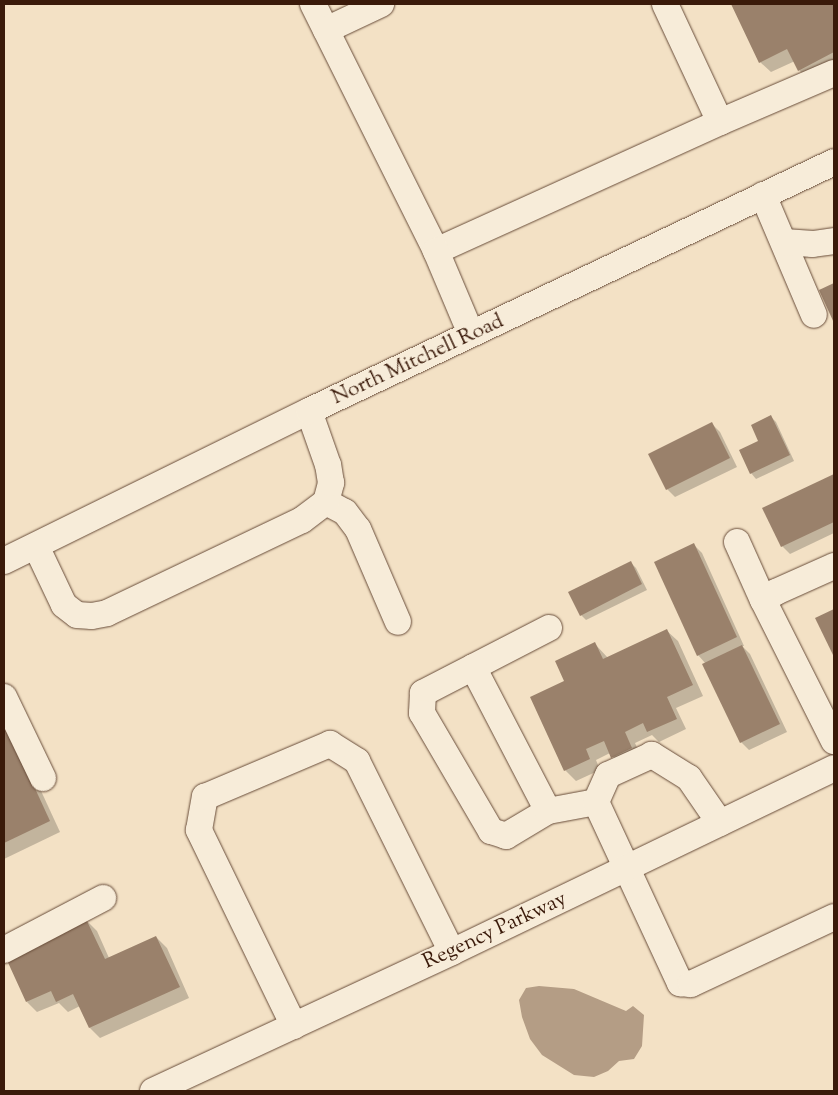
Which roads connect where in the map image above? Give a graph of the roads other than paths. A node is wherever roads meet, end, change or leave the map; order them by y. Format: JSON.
{"nodes":[{"id":1,"x":313,"y":4,"type":"edge"},
{"id":2,"x":381,"y":4,"type":"edge"},
{"id":3,"x":665,"y":4,"type":"edge"},
{"id":4,"x":326,"y":30,"type":"junction"},
{"id":5,"x":834,"y":73,"type":"edge"},
{"id":6,"x":720,"y":122,"type":"junction"},
{"id":7,"x":834,"y":162,"type":"edge"},
{"id":8,"x":764,"y":195,"type":"junction"},
{"id":9,"x":834,"y":241,"type":"edge"},
{"id":10,"x":784,"y":242,"type":"junction"},
{"id":11,"x":436,"y":251,"type":"junction"},
{"id":12,"x":814,"y":315,"type":"dead end"},
{"id":13,"x":472,"y":334,"type":"junction"},
{"id":14,"x":309,"y":411,"type":"junction"},
{"id":15,"x":326,"y":502,"type":"junction"},
{"id":16,"x":738,"y":542,"type":"dead end"},
{"id":17,"x":36,"y":546,"type":"junction"},
{"id":18,"x":4,"y":561,"type":"edge"},
{"id":19,"x":834,"y":566,"type":"edge"},
{"id":20,"x":763,"y":600,"type":"junction"},
{"id":21,"x":398,"y":622,"type":"dead end"},
{"id":22,"x":549,"y":628,"type":"dead end"},
{"id":23,"x":473,"y":667,"type":"junction"},
{"id":24,"x":4,"y":697,"type":"edge"},
{"id":25,"x":834,"y":740,"type":"edge"},
{"id":26,"x":834,"y":768,"type":"edge"},
{"id":27,"x":43,"y":778,"type":"dead end"},
{"id":28,"x":596,"y":802,"type":"junction"},
{"id":29,"x":548,"y":811,"type":"junction"},
{"id":30,"x":720,"y":823,"type":"junction"},
{"id":31,"x":626,"y":869,"type":"junction"},
{"id":32,"x":103,"y":898,"type":"dead end"},
{"id":33,"x":834,"y":916,"type":"edge"},
{"id":34,"x":4,"y":950,"type":"edge"},
{"id":35,"x":452,"y":952,"type":"junction"},
{"id":36,"x":294,"y":1026,"type":"junction"},
{"id":37,"x":153,"y":1091,"type":"edge"}],
"edges":[{"from":1,"to":4,"type":"street"},
{"from":2,"to":4,"type":"street"},
{"from":3,"to":6,"type":"street"},
{"from":4,"to":11,"type":"street"},
{"from":5,"to":6,"type":"street"},
{"from":6,"to":11,"type":"street"},
{"from":7,"to":8,"type":"street","name":"North Mitchell Road"},
{"from":8,"to":10,"type":"street"},
{"from":8,"to":13,"type":"street","name":"North Mitchell Road"},
{"from":9,"to":10,"type":"street"},
{"from":10,"to":12,"type":"street"},
{"from":11,"to":13,"type":"street"},
{"from":13,"to":14,"type":"street","name":"North Mitchell Road"},
{"from":14,"to":15,"type":"street"},
{"from":14,"to":17,"type":"street","name":"North Mitchell Road"},
{"from":15,"to":17,"type":"street"},
{"from":15,"to":21,"type":"street"},
{"from":16,"to":20,"type":"street"},
{"from":17,"to":18,"type":"street","name":"North Mitchell Road"},
{"from":19,"to":20,"type":"street"},
{"from":20,"to":25,"type":"street"},
{"from":22,"to":23,"type":"street"},
{"from":23,"to":29,"type":"street"},
{"from":23,"to":29,"type":"street"},
{"from":24,"to":27,"type":"street"},
{"from":26,"to":30,"type":"street","name":"Regency Parkway"},
{"from":28,"to":29,"type":"street"},
{"from":28,"to":30,"type":"street"},
{"from":28,"to":31,"type":"street"},
{"from":30,"to":31,"type":"street","name":"Regency Parkway"},
{"from":31,"to":33,"type":"street"},
{"from":31,"to":35,"type":"street","name":"Regency Parkway"},
{"from":32,"to":34,"type":"street"},
{"from":35,"to":36,"type":"street","name":"Regency Parkway"},
{"from":35,"to":36,"type":"street"},
{"from":36,"to":37,"type":"street","name":"Regency Parkway"}]}
